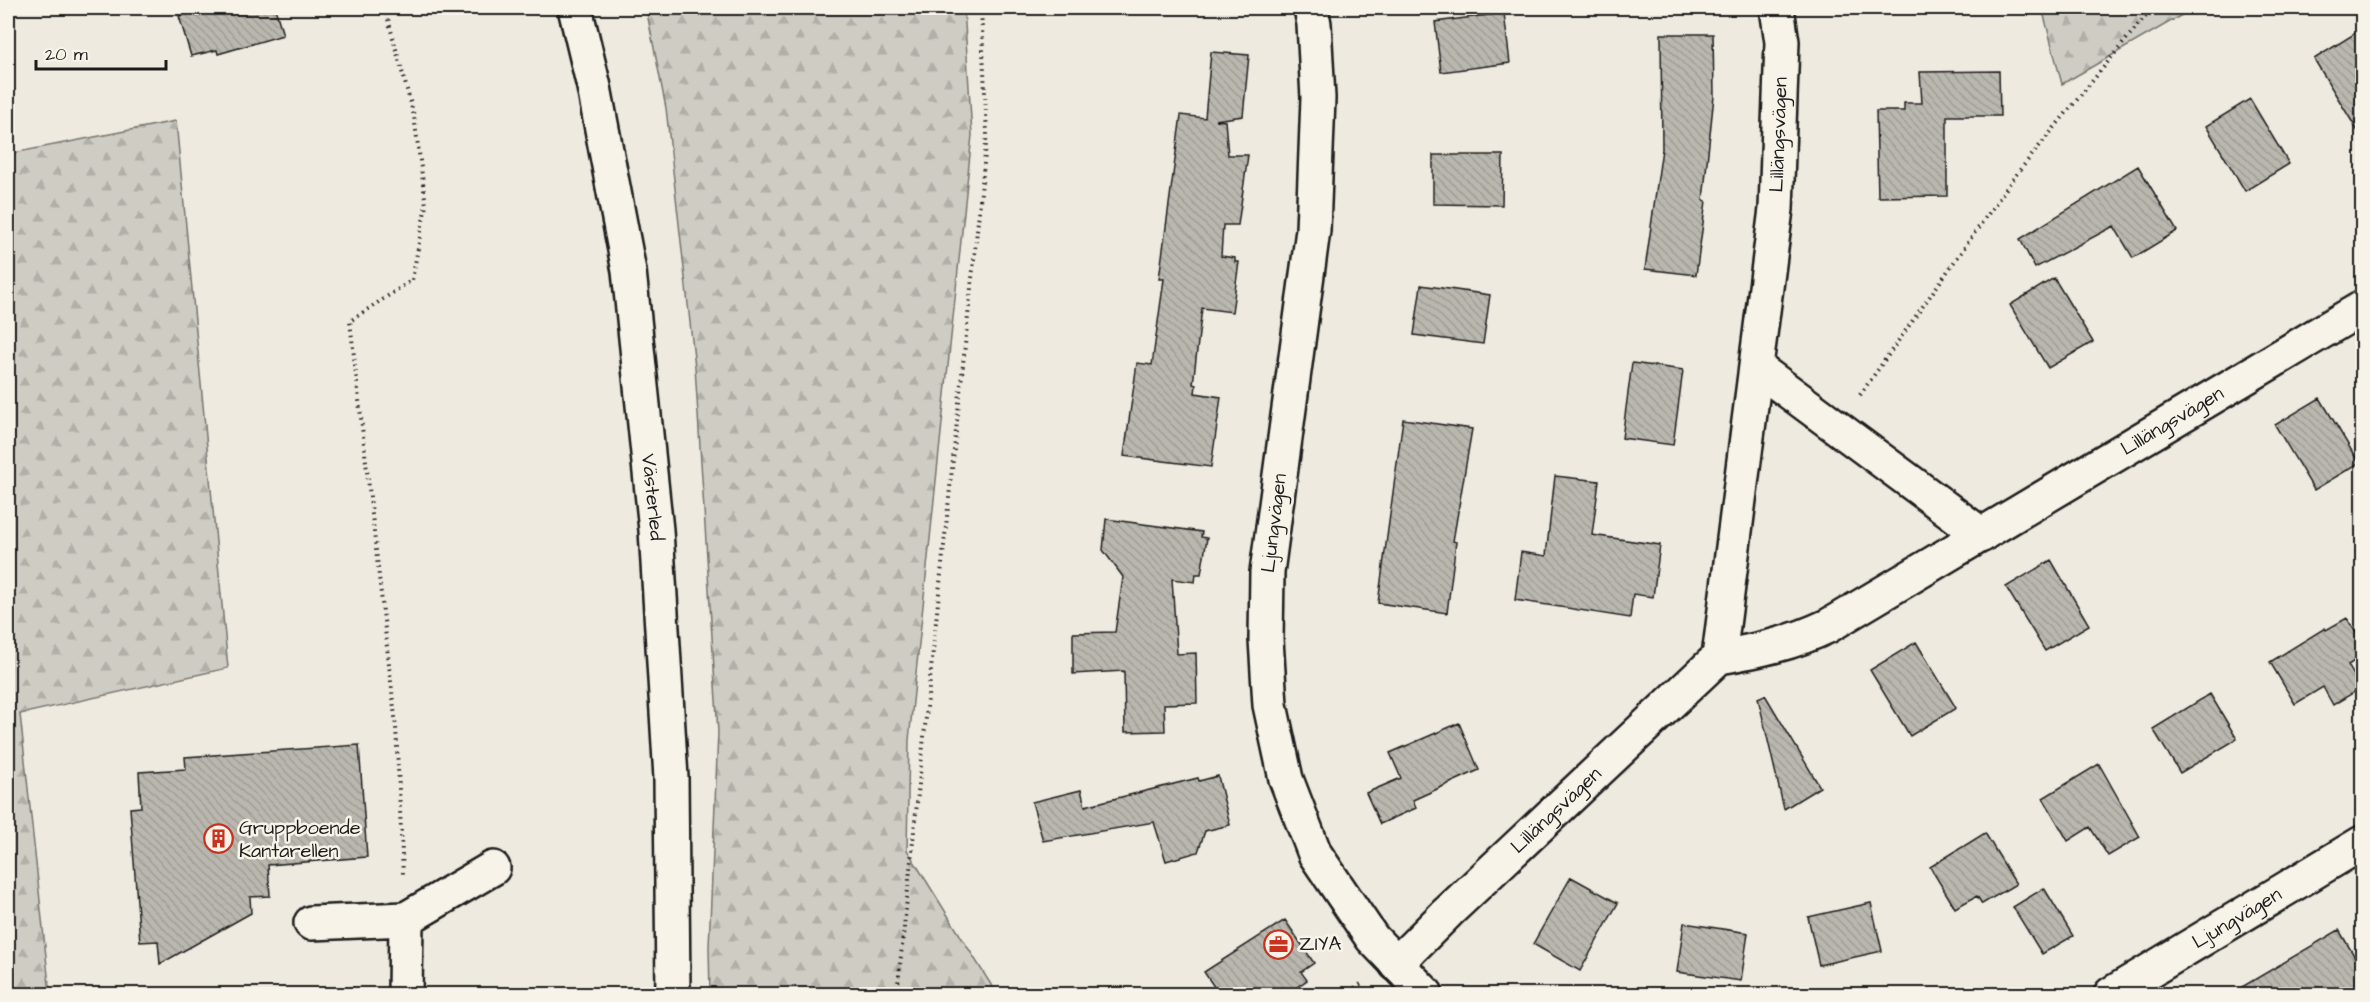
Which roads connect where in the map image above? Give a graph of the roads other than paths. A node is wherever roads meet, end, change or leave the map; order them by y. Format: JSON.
{"nodes":[{"id":1,"x":575,"y":8,"type":"edge"},
{"id":2,"x":1311,"y":8,"type":"edge"},
{"id":3,"x":1777,"y":8,"type":"edge"},
{"id":4,"x":2362,"y":308,"type":"edge"},
{"id":5,"x":1757,"y":368,"type":"junction"},
{"id":6,"x":1982,"y":535,"type":"junction"},
{"id":7,"x":1719,"y":657,"type":"junction"},
{"id":8,"x":2362,"y":843,"type":"edge"},
{"id":9,"x":493,"y":868,"type":"dead end"},
{"id":10,"x":406,"y":919,"type":"junction"},
{"id":11,"x":311,"y":923,"type":"dead end"},
{"id":12,"x":1396,"y":964,"type":"junction"},
{"id":13,"x":405,"y":994,"type":"edge"},
{"id":14,"x":674,"y":994,"type":"edge"},
{"id":15,"x":1426,"y":994,"type":"edge"},
{"id":16,"x":2111,"y":994,"type":"edge"}],
"edges":[{"from":1,"to":14,"type":"street","name":"Västerled"},
{"from":2,"to":12,"type":"street","name":"Ljungvägen"},
{"from":3,"to":5,"type":"street","name":"Lillängsvägen"},
{"from":4,"to":6,"type":"street","name":"Lillängsvägen"},
{"from":5,"to":6,"type":"street"},
{"from":5,"to":7,"type":"street","name":"Lillängsvägen"},
{"from":6,"to":7,"type":"street","name":"Lillängsvägen"},
{"from":7,"to":12,"type":"street","name":"Lillängsvägen"},
{"from":8,"to":16,"type":"street","name":"Ljungvägen"},
{"from":9,"to":10,"type":"street"},
{"from":10,"to":11,"type":"street"},
{"from":10,"to":13,"type":"street"},
{"from":12,"to":15,"type":"street","name":"Ljungvägen"}]}
